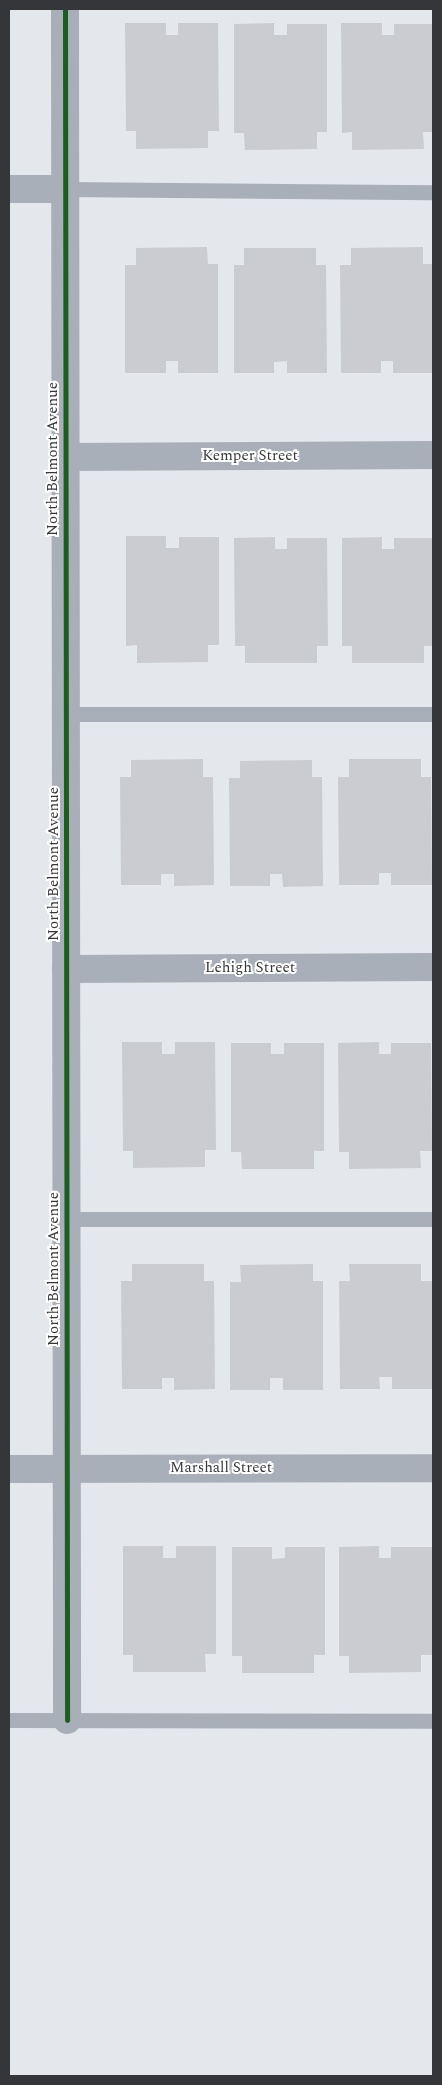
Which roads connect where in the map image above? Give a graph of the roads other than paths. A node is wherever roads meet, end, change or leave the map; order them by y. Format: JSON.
{"nodes":[{"id":1,"x":65,"y":9,"type":"edge"},
{"id":2,"x":65,"y":188,"type":"junction"},
{"id":3,"x":9,"y":189,"type":"edge"},
{"id":4,"x":433,"y":192,"type":"edge"},
{"id":5,"x":433,"y":455,"type":"edge"},
{"id":6,"x":66,"y":457,"type":"junction"},
{"id":7,"x":66,"y":714,"type":"junction"},
{"id":8,"x":433,"y":714,"type":"edge"},
{"id":9,"x":433,"y":967,"type":"edge"},
{"id":10,"x":66,"y":969,"type":"junction"},
{"id":11,"x":67,"y":1218,"type":"junction"},
{"id":12,"x":433,"y":1218,"type":"edge"},
{"id":13,"x":67,"y":1468,"type":"junction"},
{"id":14,"x":433,"y":1468,"type":"edge"},
{"id":15,"x":9,"y":1469,"type":"edge"},
{"id":16,"x":9,"y":1720,"type":"edge"},
{"id":17,"x":67,"y":1720,"type":"junction"},
{"id":18,"x":433,"y":1721,"type":"edge"}],
"edges":[{"from":1,"to":2,"type":"street","name":"North Belmont Avenue"},
{"from":2,"to":3,"type":"street"},
{"from":2,"to":4,"type":"lane"},
{"from":2,"to":6,"type":"street","name":"North Belmont Avenue"},
{"from":5,"to":6,"type":"street","name":"Kemper Street"},
{"from":6,"to":7,"type":"street","name":"North Belmont Avenue"},
{"from":7,"to":8,"type":"lane"},
{"from":7,"to":10,"type":"street","name":"North Belmont Avenue"},
{"from":9,"to":10,"type":"street","name":"Lehigh Street"},
{"from":10,"to":11,"type":"street","name":"North Belmont Avenue"},
{"from":11,"to":12,"type":"lane"},
{"from":11,"to":13,"type":"street","name":"North Belmont Avenue"},
{"from":13,"to":14,"type":"street","name":"Marshall Street"},
{"from":13,"to":15,"type":"street","name":"Marshall Street"},
{"from":13,"to":17,"type":"street","name":"North Belmont Avenue"},
{"from":16,"to":17,"type":"lane"},
{"from":17,"to":18,"type":"lane"}]}
